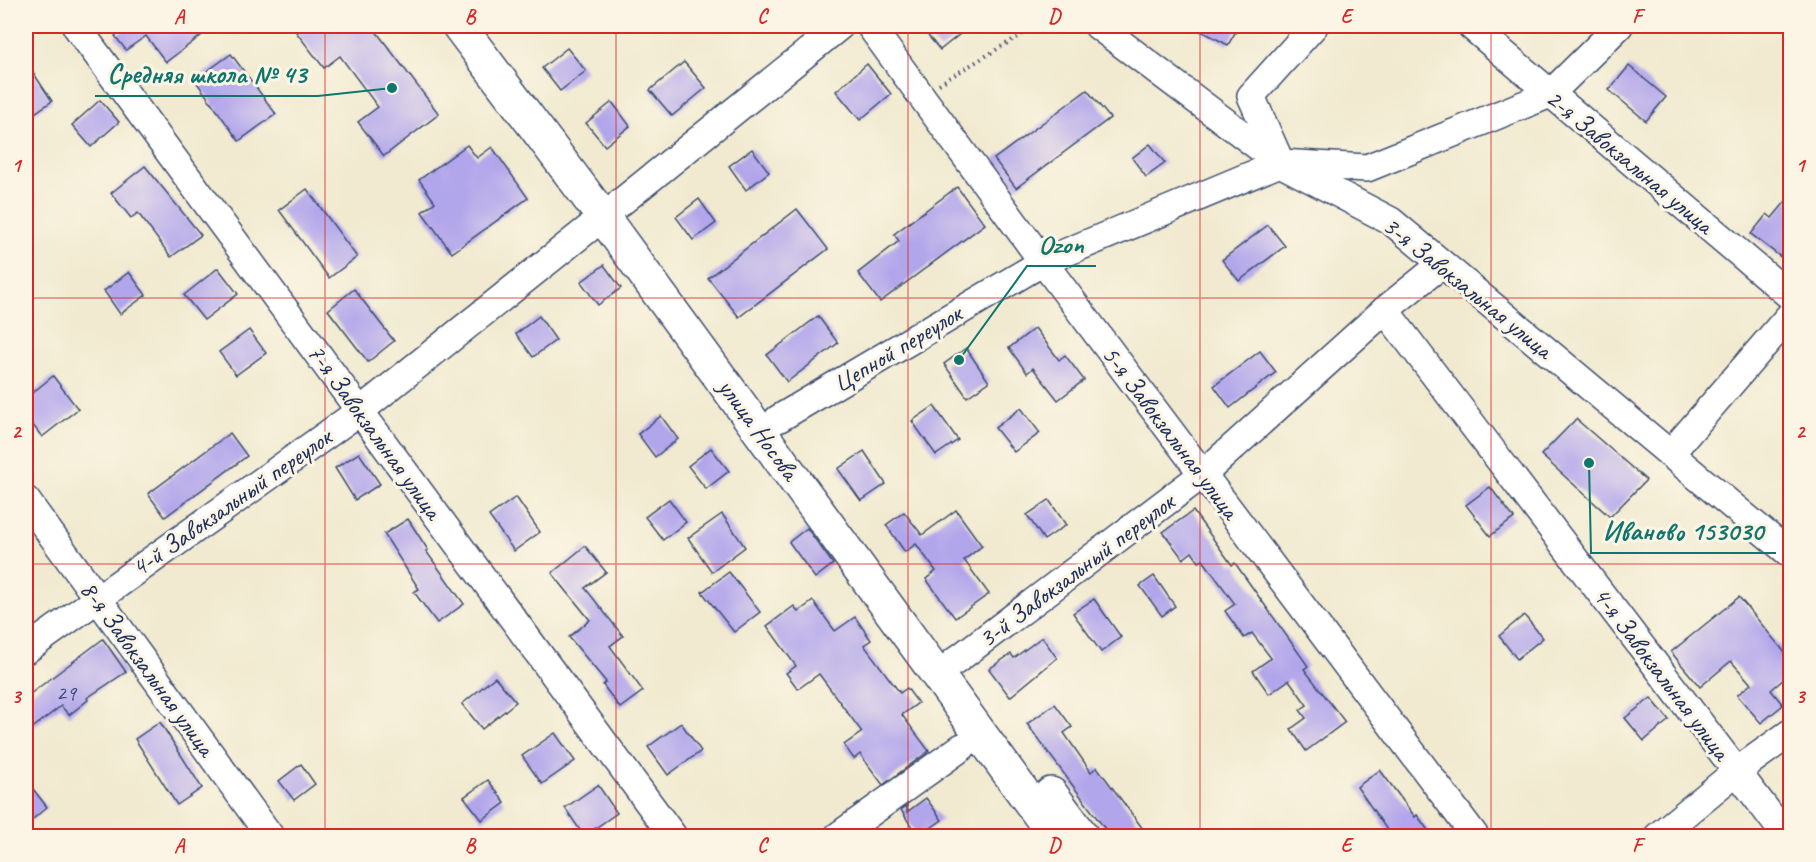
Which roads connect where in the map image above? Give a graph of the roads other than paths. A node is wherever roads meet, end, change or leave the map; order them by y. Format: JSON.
{"nodes":[{"id":1,"x":76,"y":26,"type":"edge"},
{"id":2,"x":459,"y":26,"type":"edge"},
{"id":3,"x":488,"y":26,"type":"edge"},
{"id":4,"x":840,"y":26,"type":"edge"},
{"id":5,"x":870,"y":26,"type":"edge"},
{"id":6,"x":1098,"y":26,"type":"edge"},
{"id":7,"x":1314,"y":26,"type":"edge"},
{"id":8,"x":1471,"y":26,"type":"edge"},
{"id":9,"x":1619,"y":26,"type":"edge"},
{"id":10,"x":1550,"y":94,"type":"junction"},
{"id":11,"x":1280,"y":163,"type":"junction"},
{"id":12,"x":612,"y":210,"type":"junction"},
{"id":13,"x":1043,"y":262,"type":"junction"},
{"id":14,"x":1442,"y":264,"type":"junction"},
{"id":15,"x":1791,"y":296,"type":"edge"},
{"id":16,"x":1386,"y":310,"type":"junction"},
{"id":17,"x":1791,"y":315,"type":"edge"},
{"id":18,"x":360,"y":411,"type":"junction"},
{"id":19,"x":768,"y":424,"type":"junction"},
{"id":20,"x":1670,"y":454,"type":"junction"},
{"id":21,"x":1203,"y":474,"type":"junction"},
{"id":22,"x":26,"y":500,"type":"edge"},
{"id":23,"x":1791,"y":554,"type":"edge"},
{"id":24,"x":96,"y":597,"type":"junction"},
{"id":25,"x":26,"y":650,"type":"edge"},
{"id":26,"x":946,"y":669,"type":"junction"},
{"id":27,"x":1791,"y":733,"type":"edge"},
{"id":28,"x":962,"y":747,"type":"dead end"},
{"id":29,"x":1737,"y":771,"type":"junction"},
{"id":30,"x":270,"y":837,"type":"edge"},
{"id":31,"x":673,"y":837,"type":"edge"},
{"id":32,"x":838,"y":837,"type":"edge"},
{"id":33,"x":1055,"y":837,"type":"edge"},
{"id":34,"x":1082,"y":837,"type":"edge"},
{"id":35,"x":1475,"y":837,"type":"edge"},
{"id":36,"x":1658,"y":837,"type":"edge"},
{"id":37,"x":1786,"y":837,"type":"edge"}],
"edges":[{"from":1,"to":18,"type":"street","name":"7-я Завокзальная улица"},
{"from":2,"to":12,"type":"main road","name":"улица Носова"},
{"from":3,"to":12,"type":"main road","name":"улица Носова"},
{"from":4,"to":12,"type":"street","name":"4-й Завокзальный переулок"},
{"from":5,"to":13,"type":"street","name":"5-я Завокзальная улица"},
{"from":6,"to":11,"type":"street","name":"3-я Завокзальная улица"},
{"from":7,"to":11,"type":"street"},
{"from":8,"to":10,"type":"street","name":"2-я Завокзальная улица"},
{"from":9,"to":10,"type":"street"},
{"from":10,"to":11,"type":"street"},
{"from":10,"to":15,"type":"street","name":"2-я Завокзальная улица"},
{"from":11,"to":13,"type":"street","name":"Цепной переулок"},
{"from":11,"to":14,"type":"street","name":"3-я Завокзальная улица"},
{"from":12,"to":18,"type":"street","name":"4-й Завокзальный переулок"},
{"from":12,"to":19,"type":"main road","name":"улица Носова"},
{"from":13,"to":19,"type":"street","name":"Цепной переулок"},
{"from":13,"to":21,"type":"street","name":"5-я Завокзальная улица"},
{"from":14,"to":16,"type":"street","name":"3-й Завокзальный переулок"},
{"from":14,"to":20,"type":"street","name":"3-я Завокзальная улица"},
{"from":16,"to":21,"type":"street","name":"3-й Завокзальный переулок"},
{"from":16,"to":29,"type":"street","name":"4-я Завокзальная улица"},
{"from":17,"to":20,"type":"street"},
{"from":18,"to":24,"type":"street","name":"4-й Завокзальный переулок"},
{"from":18,"to":31,"type":"street","name":"7-я Завокзальная улица"},
{"from":19,"to":26,"type":"main road","name":"улица Носова"},
{"from":20,"to":23,"type":"street","name":"3-я Завокзальная улица"},
{"from":21,"to":26,"type":"street","name":"3-й Завокзальный переулок"},
{"from":21,"to":35,"type":"street","name":"5-я Завокзальная улица"},
{"from":22,"to":24,"type":"street","name":"8-я Завокзальная улица"},
{"from":24,"to":25,"type":"street","name":"4-й Завокзальный переулок"},
{"from":24,"to":30,"type":"street","name":"8-я Завокзальная улица"},
{"from":26,"to":33,"type":"main road","name":"улица Носова"},
{"from":26,"to":34,"type":"main road","name":"улица Носова"},
{"from":27,"to":29,"type":"street"},
{"from":28,"to":32,"type":"street"},
{"from":29,"to":36,"type":"street"},
{"from":29,"to":37,"type":"street","name":"4-я Завокзальная улица"}]}
